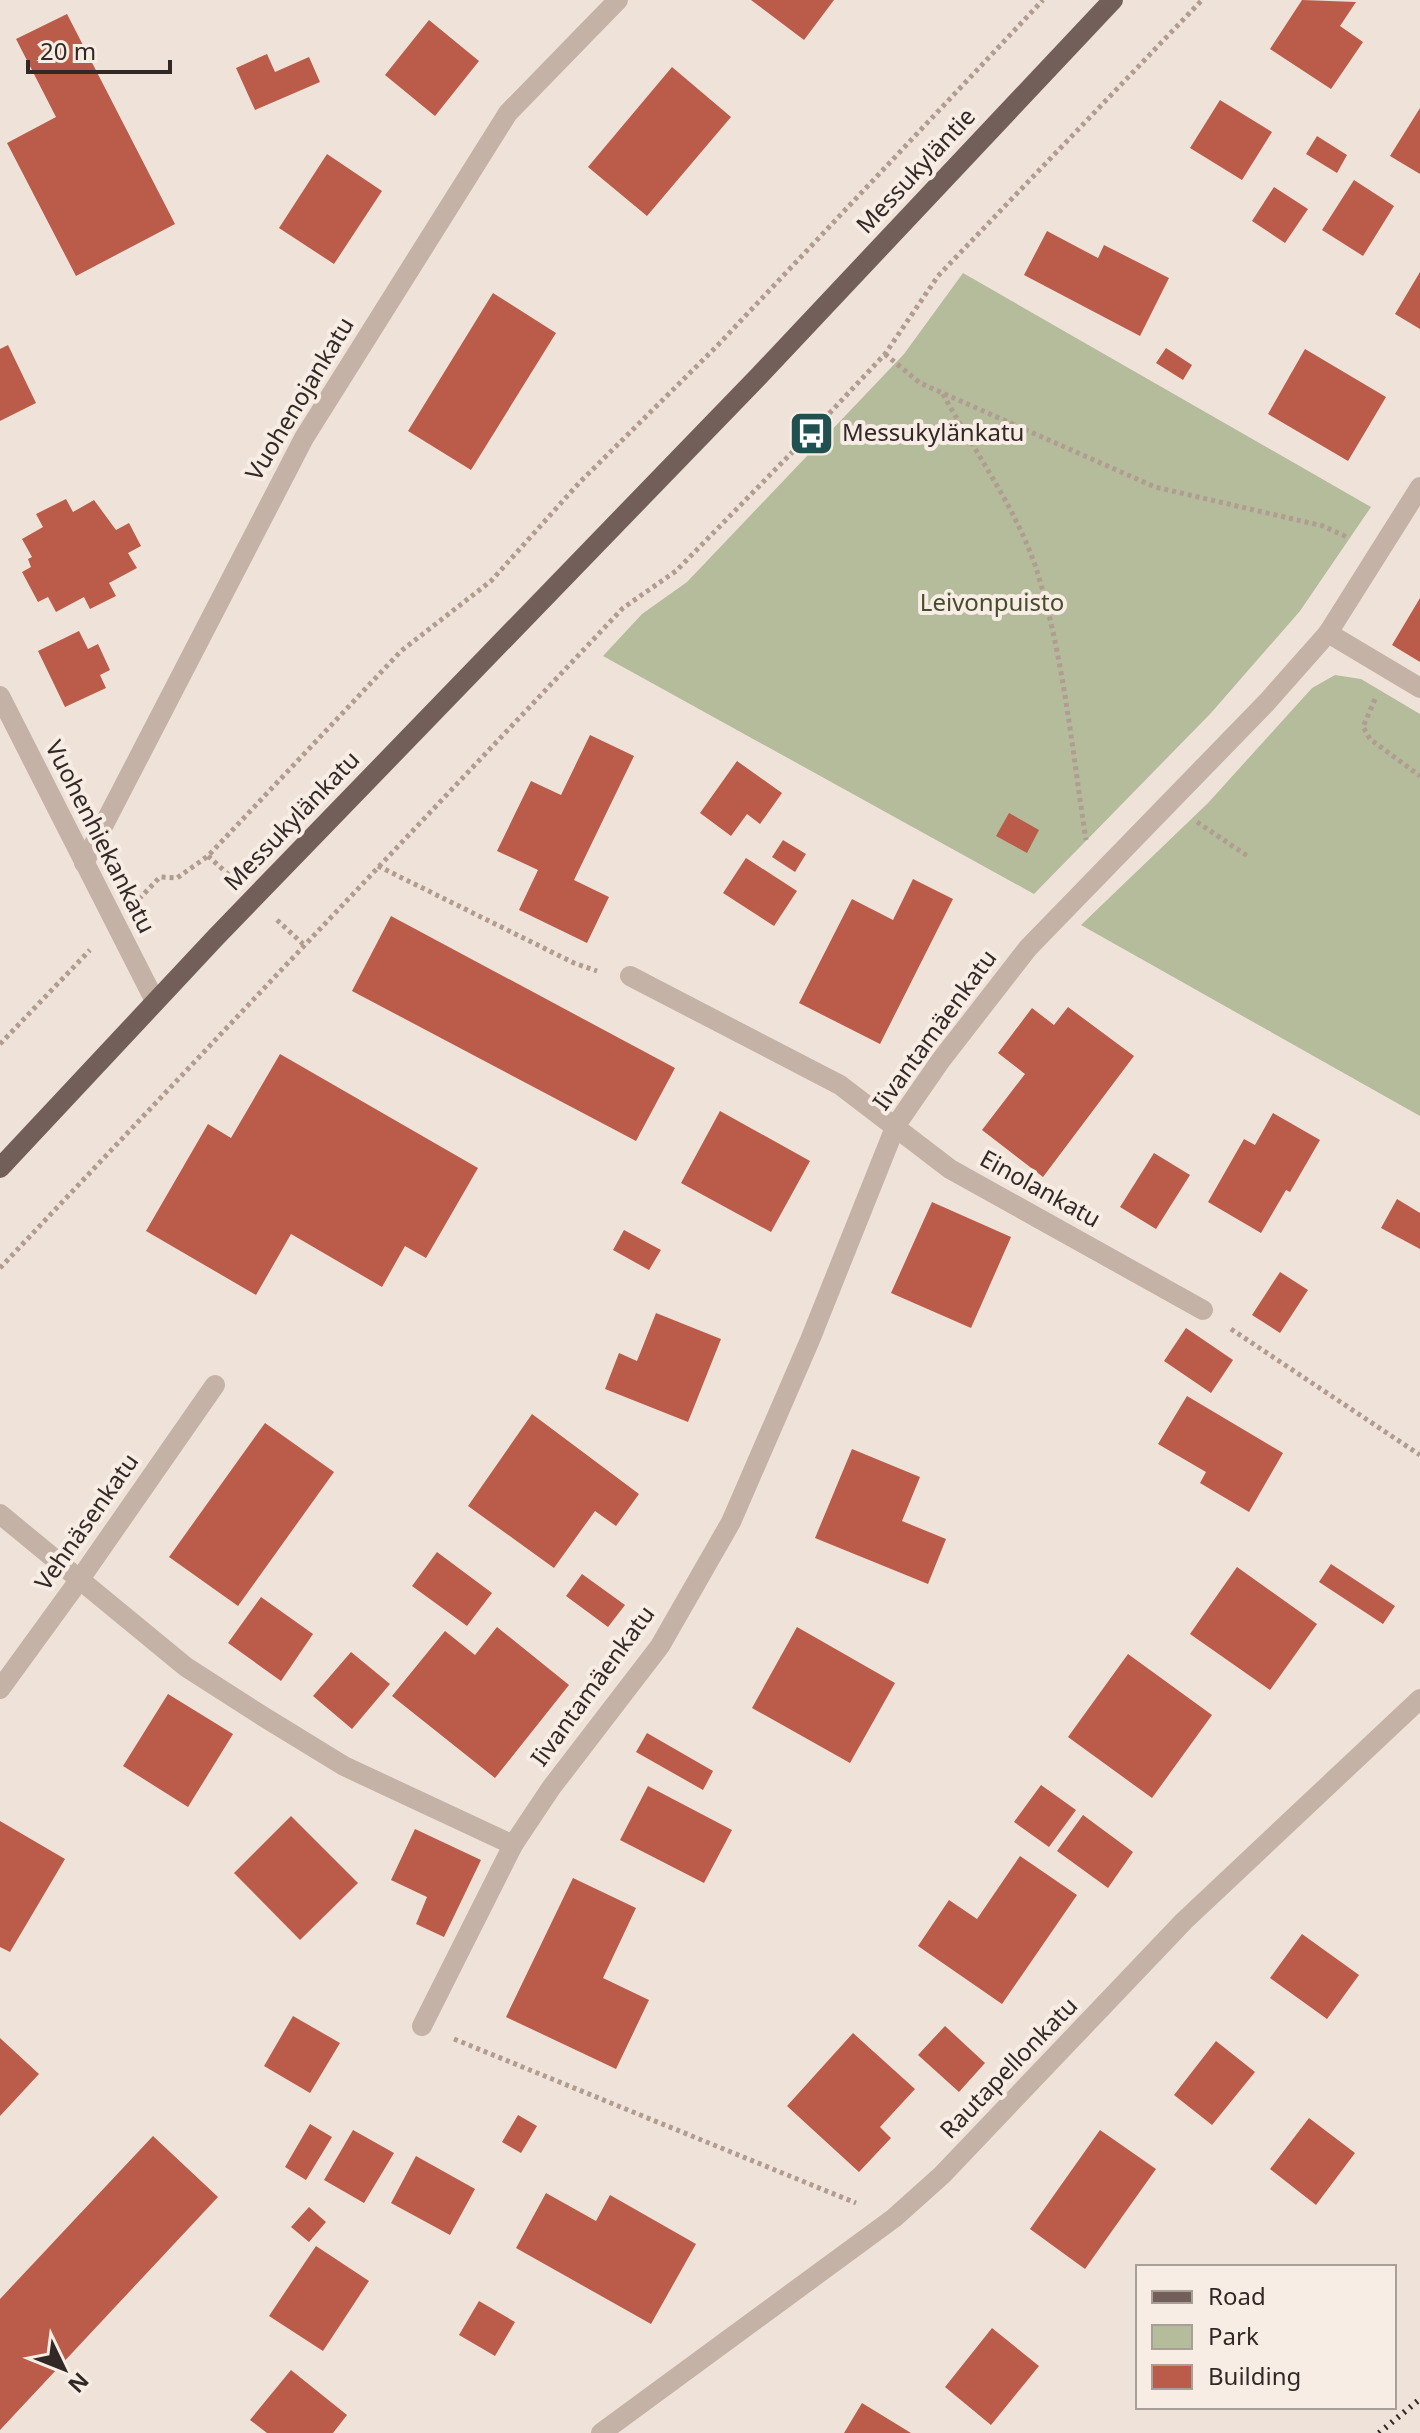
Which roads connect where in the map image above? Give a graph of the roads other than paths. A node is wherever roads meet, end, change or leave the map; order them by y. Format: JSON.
{"nodes":[{"id":1,"x":618,"y":0,"type":"edge"},
{"id":2,"x":1113,"y":0,"type":"edge"},
{"id":3,"x":758,"y":377,"type":"joint"},
{"id":4,"x":1420,"y":487,"type":"edge"},
{"id":5,"x":1328,"y":633,"type":"junction"},
{"id":6,"x":1420,"y":688,"type":"edge"},
{"id":7,"x":0,"y":696,"type":"edge"},
{"id":8,"x":84,"y":863,"type":"junction"},
{"id":9,"x":630,"y":976,"type":"road end"},
{"id":10,"x":155,"y":1001,"type":"junction"},
{"id":11,"x":896,"y":1125,"type":"junction"},
{"id":12,"x":0,"y":1168,"type":"edge"},
{"id":13,"x":1203,"y":1310,"type":"road end"},
{"id":14,"x":215,"y":1385,"type":"dead end"},
{"id":15,"x":0,"y":1514,"type":"edge"},
{"id":16,"x":80,"y":1579,"type":"junction"},
{"id":17,"x":0,"y":1689,"type":"edge"},
{"id":18,"x":1420,"y":1699,"type":"edge"},
{"id":19,"x":513,"y":1845,"type":"junction"},
{"id":20,"x":422,"y":2026,"type":"road end"},
{"id":21,"x":601,"y":2433,"type":"edge"}],
"edges":[{"from":1,"to":8,"type":"street","name":"Vuohenojankatu"},
{"from":2,"to":3,"type":"main road","name":"Messukyläntie"},
{"from":3,"to":10,"type":"main road","name":"Messukylänkatu"},
{"from":4,"to":5,"type":"street","name":"Iivantamäenkatu"},
{"from":5,"to":6,"type":"street"},
{"from":5,"to":11,"type":"street","name":"Iivantamäenkatu"},
{"from":7,"to":8,"type":"street","name":"Vuohenhiekankatu"},
{"from":8,"to":10,"type":"street","name":"Vuohenhiekankatu"},
{"from":9,"to":11,"type":"street","name":"Einolankatu"},
{"from":10,"to":12,"type":"main road","name":"Messukylänkatu"},
{"from":11,"to":13,"type":"street","name":"Einolankatu"},
{"from":11,"to":19,"type":"street","name":"Iivantamäenkatu"},
{"from":14,"to":16,"type":"street","name":"Vehnäsenkatu"},
{"from":15,"to":16,"type":"street"},
{"from":16,"to":17,"type":"street","name":"Vehnäsenkatu"},
{"from":16,"to":19,"type":"street"},
{"from":18,"to":21,"type":"street","name":"Rautapellonkatu"},
{"from":19,"to":20,"type":"street","name":"Iivantamäenkatu"}]}
